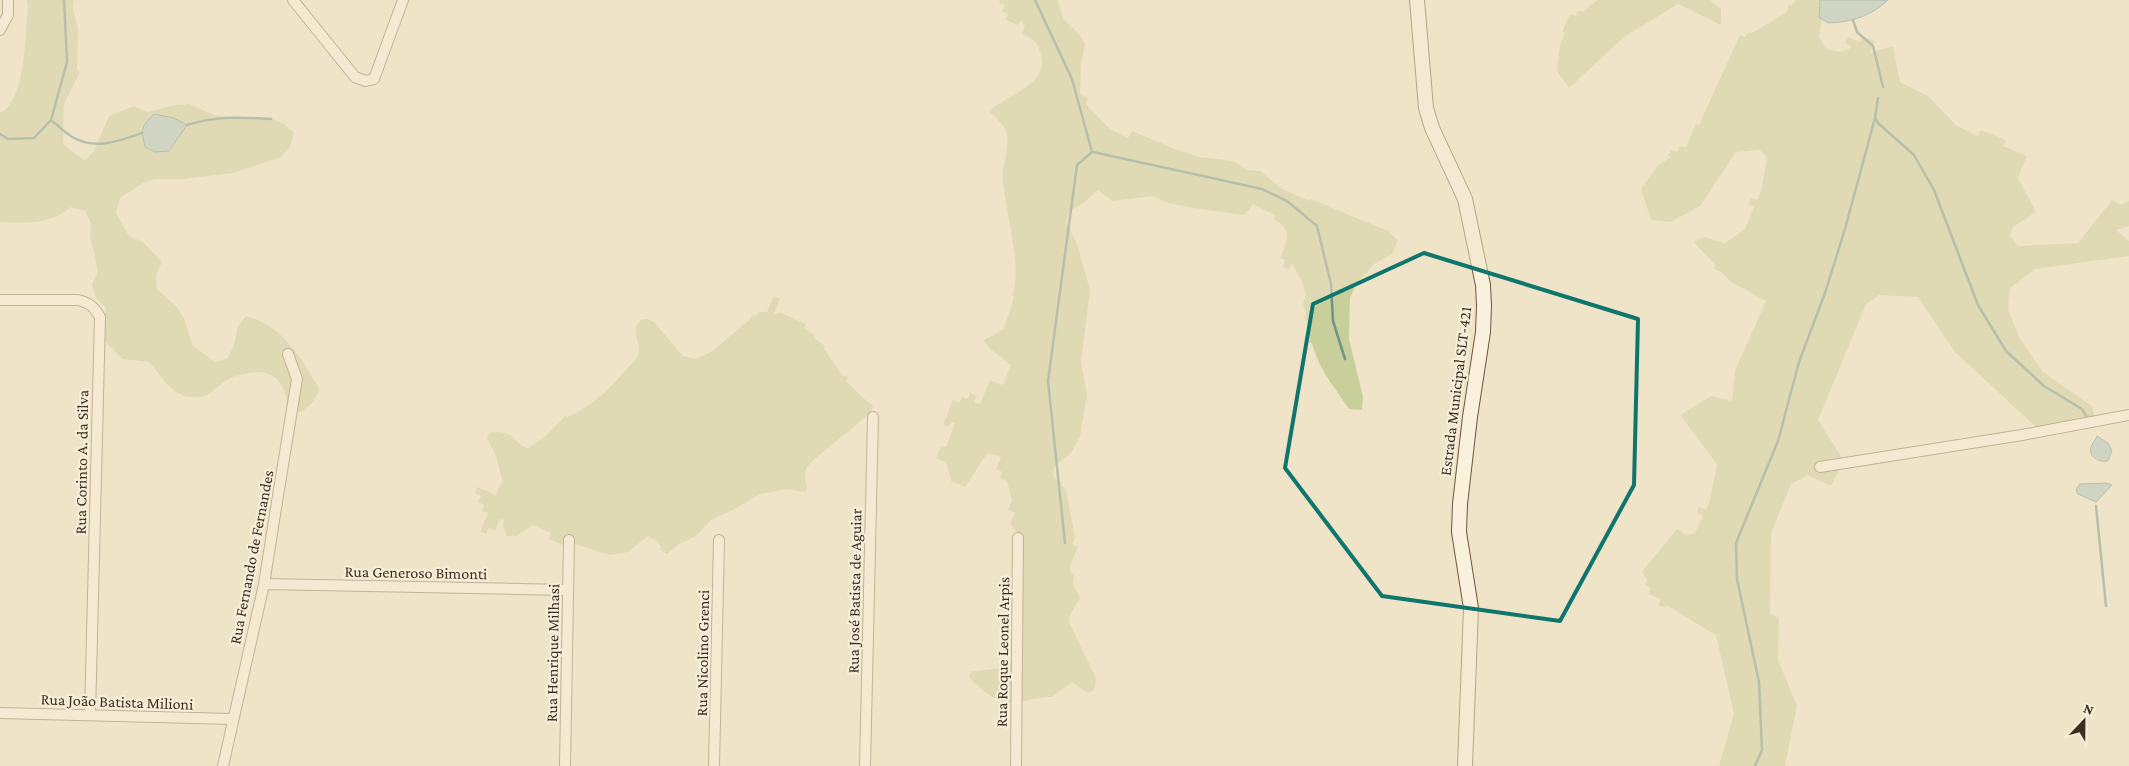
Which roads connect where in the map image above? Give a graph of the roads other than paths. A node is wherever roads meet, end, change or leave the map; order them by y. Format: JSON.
{"nodes":[{"id":1,"x":8,"y":0,"type":"edge"},
{"id":2,"x":293,"y":0,"type":"edge"},
{"id":3,"x":403,"y":0,"type":"edge"},
{"id":4,"x":1417,"y":0,"type":"edge"},
{"id":5,"x":0,"y":30,"type":"edge"},
{"id":6,"x":0,"y":300,"type":"edge"},
{"id":7,"x":288,"y":354,"type":"dead end"},
{"id":8,"x":2129,"y":415,"type":"edge"},
{"id":9,"x":873,"y":417,"type":"dead end"},
{"id":10,"x":1820,"y":467,"type":"dead end"},
{"id":11,"x":1018,"y":538,"type":"dead end"},
{"id":12,"x":569,"y":540,"type":"dead end"},
{"id":13,"x":720,"y":540,"type":"dead end"},
{"id":14,"x":264,"y":584,"type":"junction"},
{"id":15,"x":567,"y":590,"type":"junction"},
{"id":16,"x":0,"y":713,"type":"edge"},
{"id":17,"x":90,"y":715,"type":"junction"},
{"id":18,"x":233,"y":719,"type":"junction"},
{"id":19,"x":223,"y":766,"type":"edge"},
{"id":20,"x":565,"y":766,"type":"edge"},
{"id":21,"x":714,"y":766,"type":"edge"},
{"id":22,"x":865,"y":766,"type":"edge"},
{"id":23,"x":1016,"y":766,"type":"edge"},
{"id":24,"x":1466,"y":766,"type":"edge"}],
"edges":[{"from":1,"to":5,"type":"street"},
{"from":2,"to":3,"type":"street"},
{"from":4,"to":24,"type":"street","name":"Estrada Municipal SLT-421"},
{"from":6,"to":17,"type":"street","name":"Rua Corinto A. da Silva"},
{"from":7,"to":14,"type":"street","name":"Rua Fernando de Fernandes"},
{"from":8,"to":10,"type":"street"},
{"from":9,"to":22,"type":"street","name":"Rua José Batista de Aguiar"},
{"from":11,"to":23,"type":"street","name":"Rua Roque Leonel Arpis"},
{"from":12,"to":15,"type":"street","name":"Rua Henrique Milhasi"},
{"from":13,"to":21,"type":"street","name":"Rua Nicolino Grenci"},
{"from":14,"to":15,"type":"street","name":"Rua Generoso Bimonti"},
{"from":14,"to":18,"type":"street","name":"Rua Fernando de Fernandes"},
{"from":15,"to":20,"type":"street","name":"Rua Henrique Milhasi"},
{"from":16,"to":17,"type":"street","name":"Rua João Batista Milioni"},
{"from":17,"to":18,"type":"street","name":"Rua João Batista Milioni"},
{"from":18,"to":19,"type":"street","name":"Rua Fernando de Fernandes"}]}
